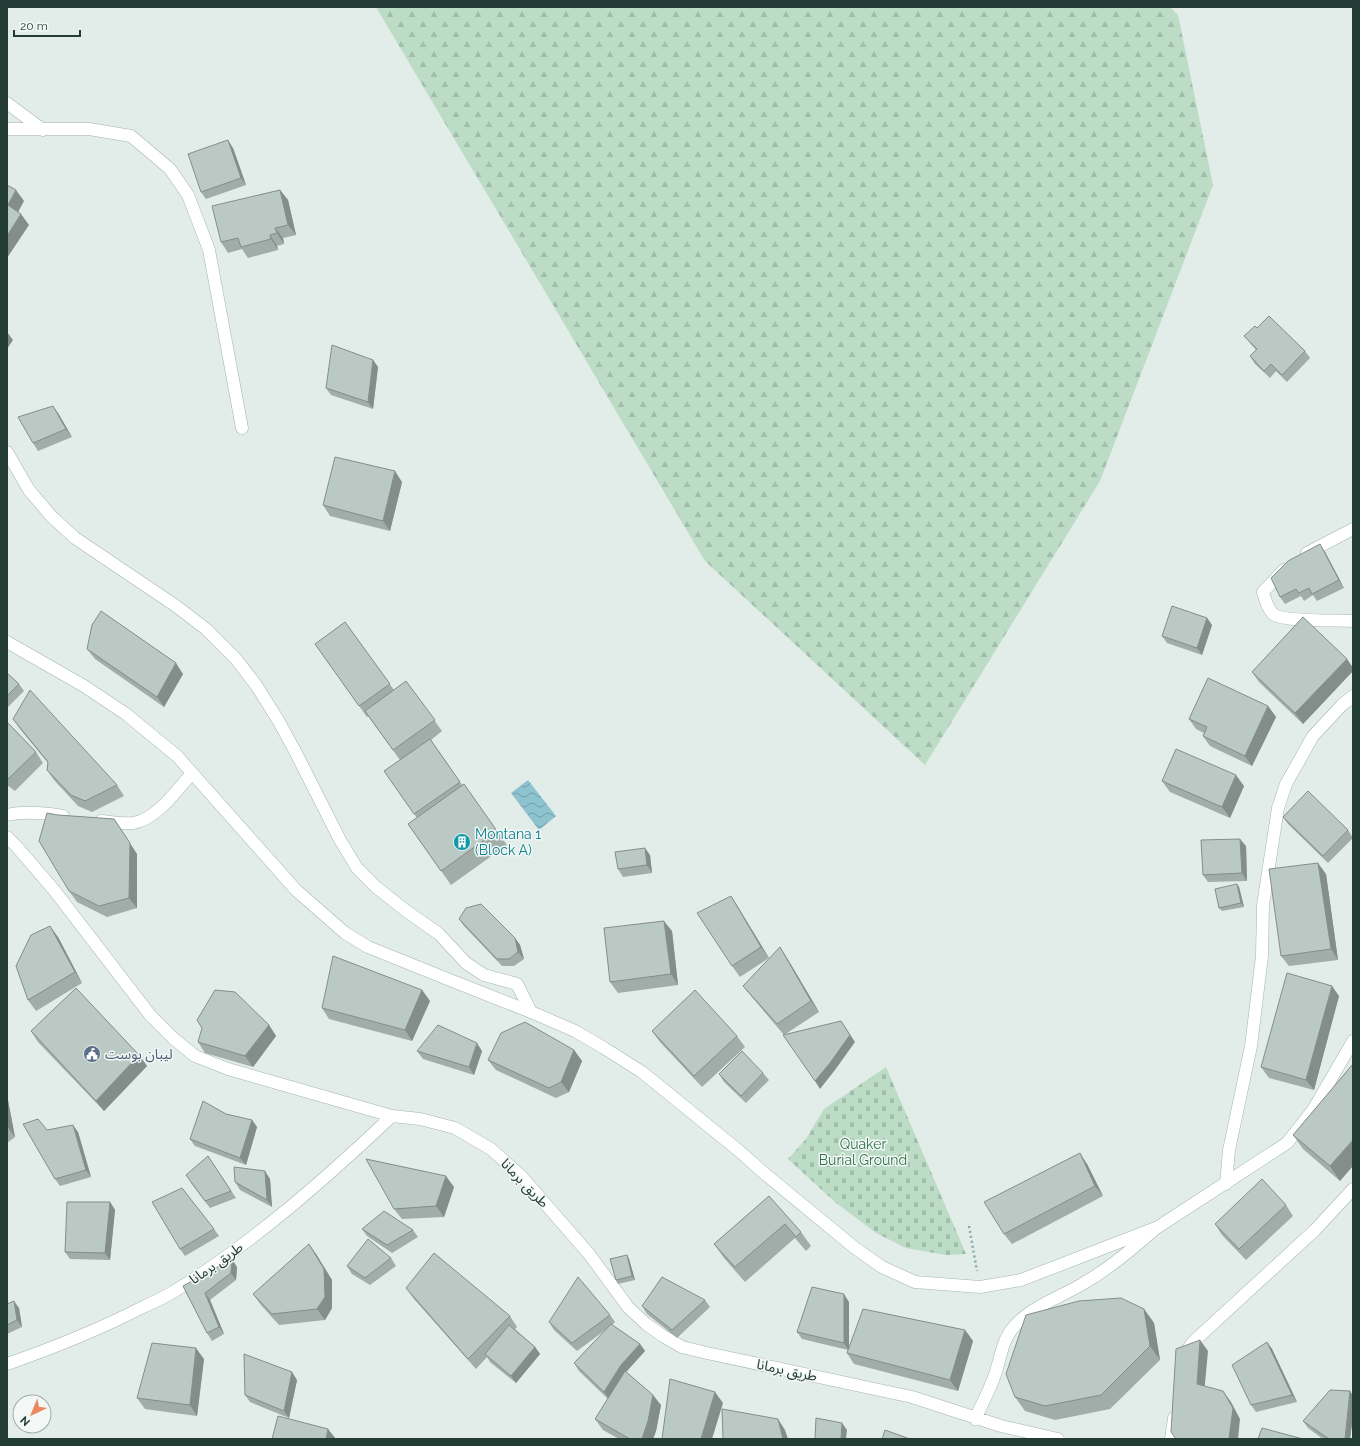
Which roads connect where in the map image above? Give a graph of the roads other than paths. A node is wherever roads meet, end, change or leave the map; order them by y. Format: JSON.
{"nodes":[{"id":1,"x":7,"y":103,"type":"edge"},
{"id":2,"x":7,"y":129,"type":"edge"},
{"id":3,"x":43,"y":130,"type":"junction"},
{"id":4,"x":242,"y":428,"type":"dead end"},
{"id":5,"x":7,"y":452,"type":"edge"},
{"id":6,"x":1353,"y":529,"type":"edge"},
{"id":7,"x":1353,"y":621,"type":"edge"},
{"id":8,"x":7,"y":642,"type":"edge"},
{"id":9,"x":1353,"y":696,"type":"edge"},
{"id":10,"x":192,"y":774,"type":"junction"},
{"id":11,"x":7,"y":815,"type":"edge"},
{"id":12,"x":78,"y":818,"type":"edge"},
{"id":13,"x":92,"y":820,"type":"edge"},
{"id":14,"x":7,"y":837,"type":"edge"},
{"id":15,"x":531,"y":1012,"type":"junction"},
{"id":16,"x":1353,"y":1041,"type":"edge"},
{"id":17,"x":392,"y":1116,"type":"junction"},
{"id":18,"x":1226,"y":1184,"type":"junction"},
{"id":19,"x":1353,"y":1189,"type":"edge"},
{"id":20,"x":1158,"y":1227,"type":"junction"},
{"id":21,"x":7,"y":1364,"type":"edge"},
{"id":22,"x":1182,"y":1364,"type":"edge"},
{"id":23,"x":1175,"y":1410,"type":"edge"},
{"id":24,"x":975,"y":1419,"type":"junction"},
{"id":25,"x":1058,"y":1439,"type":"edge"},
{"id":26,"x":1171,"y":1439,"type":"edge"}],
"edges":[{"from":1,"to":3,"type":"street"},
{"from":2,"to":3,"type":"street"},
{"from":3,"to":4,"type":"street"},
{"from":5,"to":15,"type":"street"},
{"from":6,"to":7,"type":"street"},
{"from":8,"to":10,"type":"street"},
{"from":9,"to":18,"type":"street"},
{"from":10,"to":13,"type":"street"},
{"from":10,"to":15,"type":"street"},
{"from":11,"to":12,"type":"street"},
{"from":14,"to":17,"type":"street"},
{"from":15,"to":20,"type":"street"},
{"from":16,"to":18,"type":"street"},
{"from":17,"to":21,"type":"street","name":"طريق برمانا"},
{"from":17,"to":24,"type":"street","name":"طريق برمانا"},
{"from":18,"to":20,"type":"street"},
{"from":19,"to":22,"type":"street"},
{"from":20,"to":24,"type":"street"},
{"from":23,"to":26,"type":"street"},
{"from":24,"to":25,"type":"street","name":"طريق برمانا"}]}
